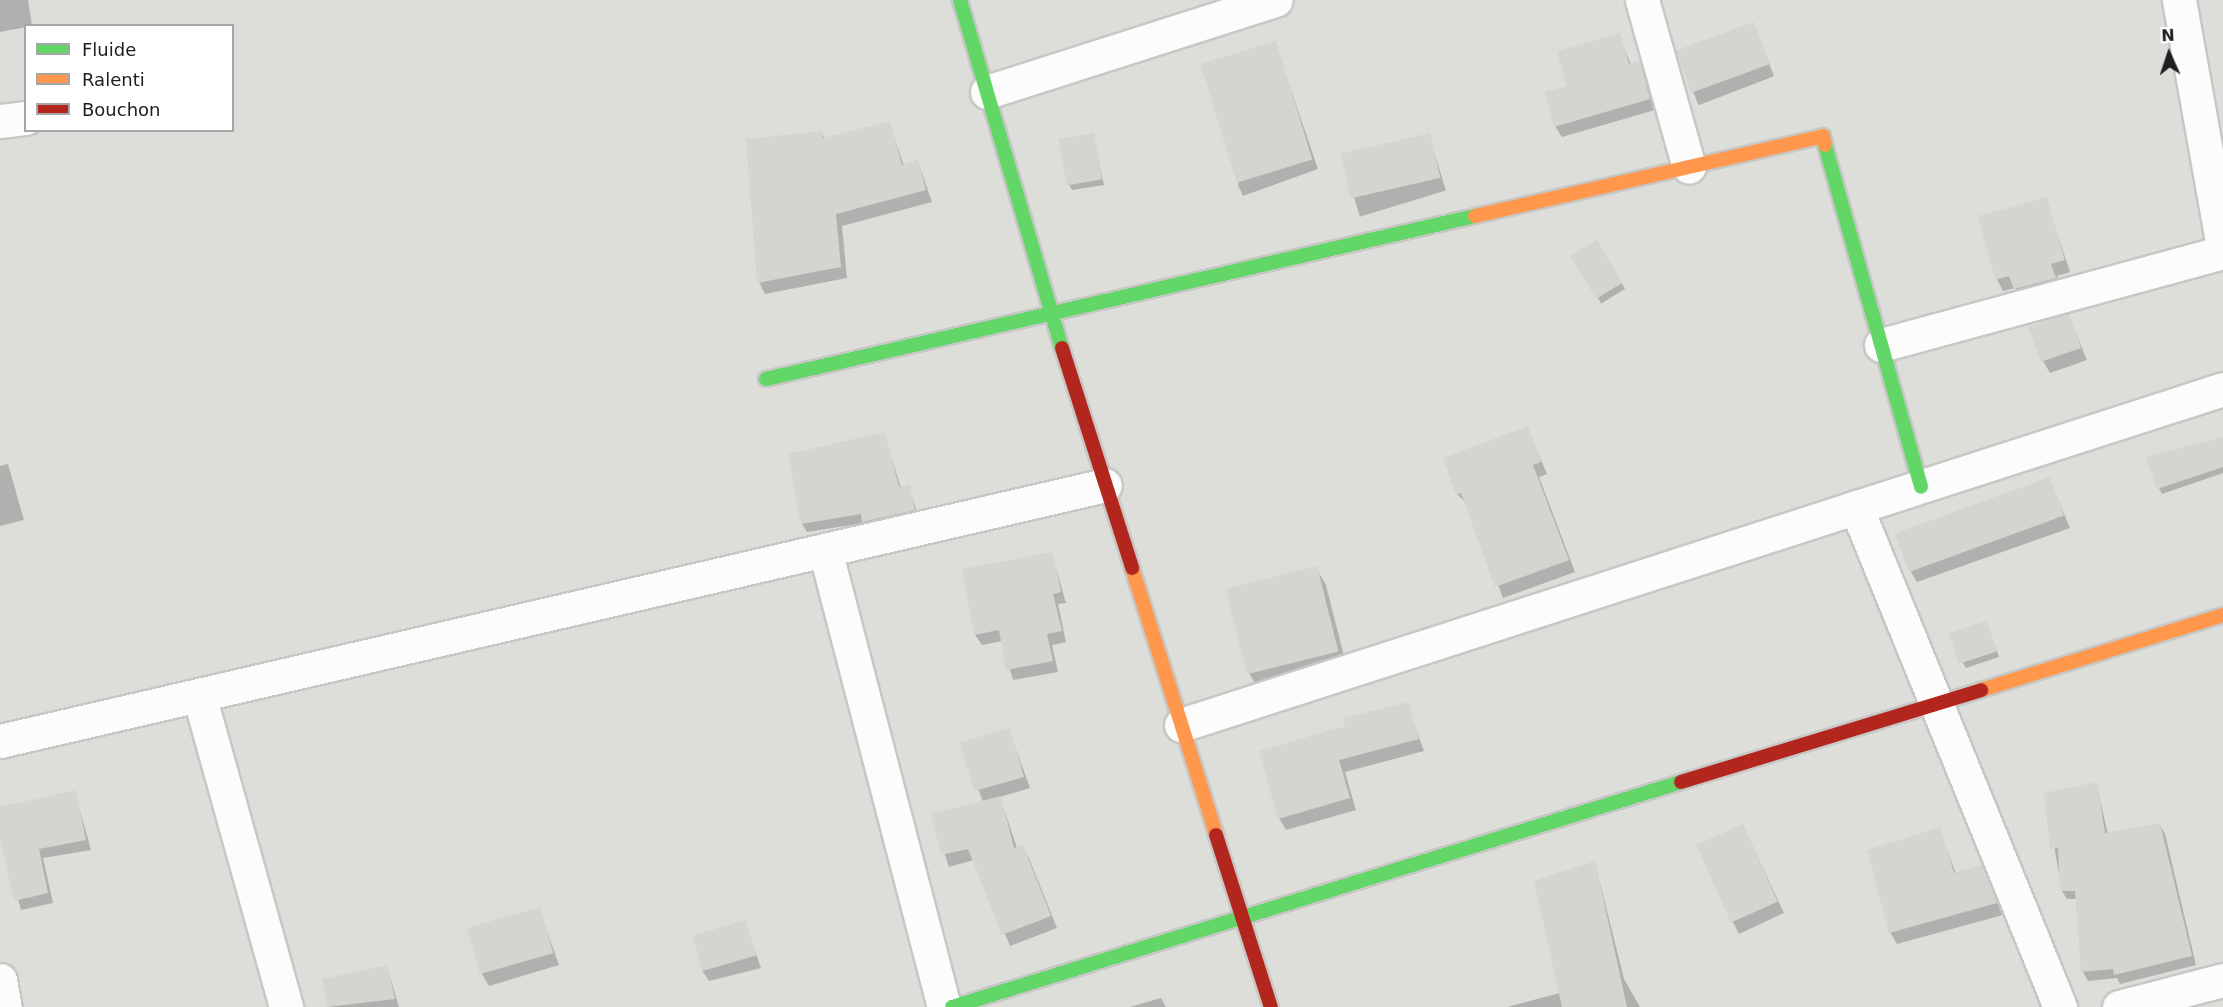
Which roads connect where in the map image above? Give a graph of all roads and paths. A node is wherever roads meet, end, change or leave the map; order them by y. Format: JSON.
{"nodes":[{"id":1,"x":960,"y":0,"type":"edge"},
{"id":2,"x":1276,"y":0,"type":"edge"},
{"id":3,"x":1642,"y":0,"type":"edge"},
{"id":4,"x":2179,"y":0,"type":"edge"},
{"id":5,"x":987,"y":92,"type":"junction"},
{"id":6,"x":24,"y":118,"type":"edge"},
{"id":7,"x":0,"y":121,"type":"edge"},
{"id":8,"x":1689,"y":167,"type":"junction"},
{"id":9,"x":2223,"y":246,"type":"edge"},
{"id":10,"x":2223,"y":252,"type":"edge"},
{"id":11,"x":1051,"y":313,"type":"junction"},
{"id":12,"x":1881,"y":345,"type":"junction"},
{"id":13,"x":766,"y":379,"type":"dead end"},
{"id":14,"x":2223,"y":389,"type":"edge"},
{"id":15,"x":1106,"y":485,"type":"junction"},
{"id":16,"x":1921,"y":487,"type":"junction"},
{"id":17,"x":1856,"y":507,"type":"junction"},
{"id":18,"x":825,"y":550,"type":"junction"},
{"id":19,"x":2223,"y":615,"type":"edge"},
{"id":20,"x":199,"y":695,"type":"junction"},
{"id":21,"x":1936,"y":702,"type":"junction"},
{"id":22,"x":1180,"y":725,"type":"junction"},
{"id":23,"x":0,"y":741,"type":"edge"},
{"id":24,"x":1242,"y":917,"type":"junction"},
{"id":25,"x":0,"y":980,"type":"edge"},
{"id":26,"x":2223,"y":981,"type":"edge"},
{"id":27,"x":5,"y":1007,"type":"edge"},
{"id":28,"x":286,"y":1007,"type":"edge"},
{"id":29,"x":944,"y":1007,"type":"edge"},
{"id":30,"x":952,"y":1007,"type":"edge"},
{"id":31,"x":1271,"y":1007,"type":"edge"},
{"id":32,"x":2060,"y":1007,"type":"edge"},
{"id":33,"x":2119,"y":1007,"type":"edge"}],
"edges":[{"from":1,"to":5,"type":"street"},
{"from":2,"to":5,"type":"street"},
{"from":3,"to":8,"type":"street"},
{"from":4,"to":9,"type":"street"},
{"from":5,"to":11,"type":"street"},
{"from":6,"to":7,"type":"street"},
{"from":8,"to":11,"type":"street"},
{"from":8,"to":12,"type":"street"},
{"from":10,"to":12,"type":"street"},
{"from":11,"to":13,"type":"street"},
{"from":11,"to":15,"type":"street"},
{"from":12,"to":16,"type":"street"},
{"from":14,"to":16,"type":"street"},
{"from":15,"to":18,"type":"street"},
{"from":15,"to":22,"type":"street"},
{"from":16,"to":17,"type":"street"},
{"from":17,"to":21,"type":"street"},
{"from":17,"to":22,"type":"street"},
{"from":18,"to":20,"type":"street"},
{"from":18,"to":29,"type":"street"},
{"from":19,"to":21,"type":"street"},
{"from":20,"to":23,"type":"street"},
{"from":20,"to":28,"type":"street"},
{"from":21,"to":24,"type":"street"},
{"from":21,"to":32,"type":"street"},
{"from":22,"to":24,"type":"street"},
{"from":24,"to":30,"type":"street"},
{"from":24,"to":31,"type":"street"},
{"from":25,"to":27,"type":"street"},
{"from":26,"to":33,"type":"street"}]}
